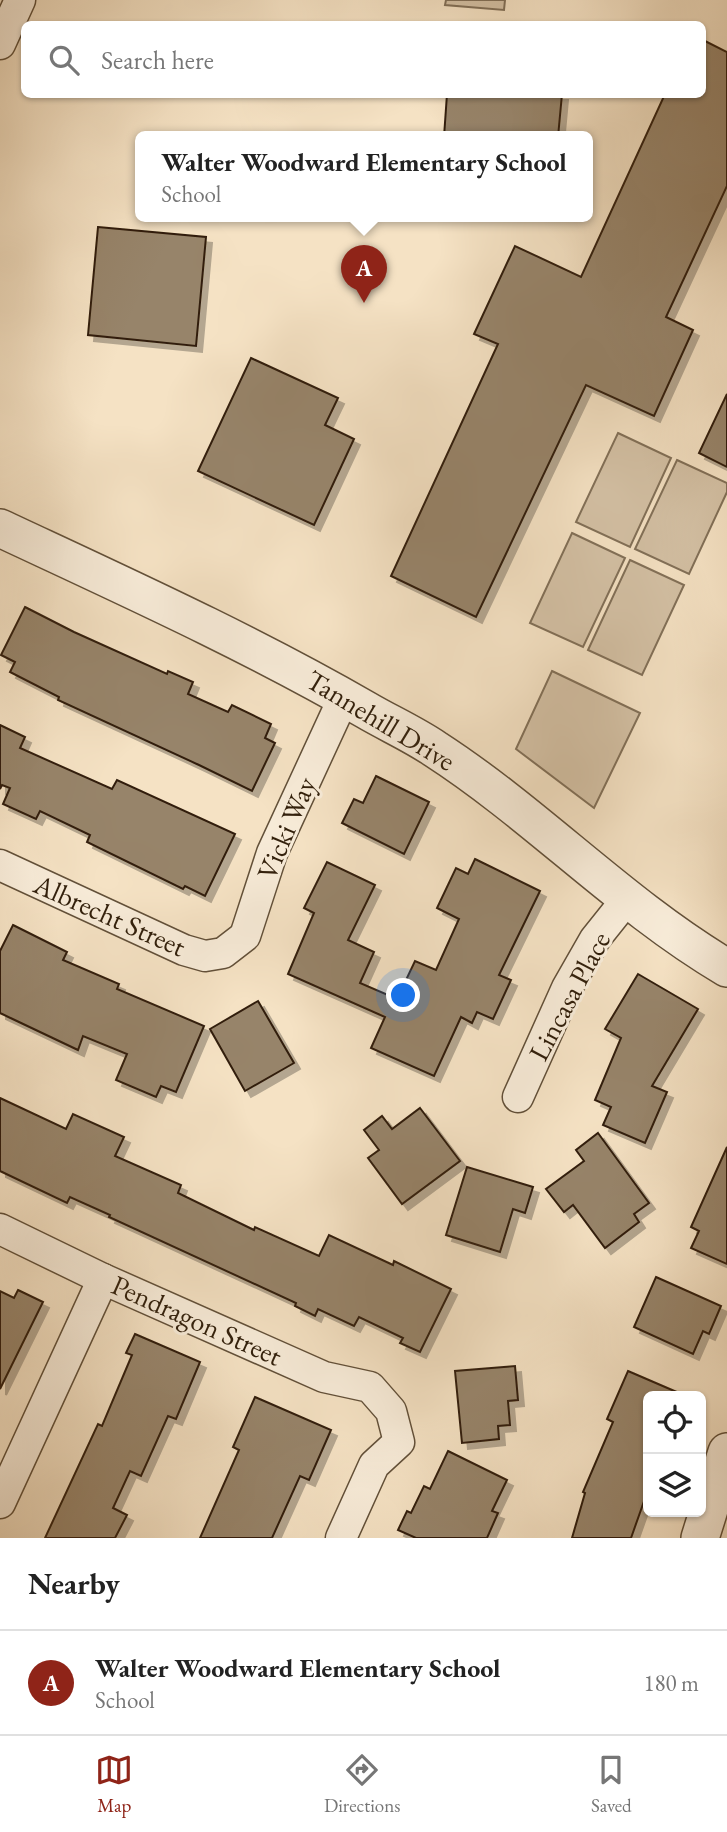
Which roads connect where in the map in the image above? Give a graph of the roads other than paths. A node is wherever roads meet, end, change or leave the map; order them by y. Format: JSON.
{"nodes":[{"id":1,"x":20,"y":0,"type":"edge"},
{"id":2,"x":0,"y":44,"type":"edge"},
{"id":3,"x":0,"y":528,"type":"edge"},
{"id":4,"x":344,"y":697,"type":"junction"},
{"id":5,"x":0,"y":864,"type":"edge"},
{"id":6,"x":627,"y":899,"type":"junction"},
{"id":7,"x":223,"y":953,"type":"joint"},
{"id":8,"x":727,"y":968,"type":"edge"},
{"id":9,"x":518,"y":1097,"type":"dead end"},
{"id":10,"x":0,"y":1229,"type":"edge"},
{"id":11,"x":103,"y":1279,"type":"junction"},
{"id":12,"x":727,"y":1452,"type":"edge"},
{"id":13,"x":0,"y":1503,"type":"edge"},
{"id":14,"x":341,"y":1538,"type":"edge"},
{"id":15,"x":700,"y":1538,"type":"edge"}],
"edges":[{"from":1,"to":2,"type":"street"},
{"from":3,"to":4,"type":"street","name":"Tannehill Drive"},
{"from":4,"to":6,"type":"street","name":"Tannehill Drive"},
{"from":4,"to":7,"type":"street","name":"Vicki Way"},
{"from":5,"to":7,"type":"street","name":"Albrecht Street"},
{"from":6,"to":8,"type":"street","name":"Tannehill Drive"},
{"from":6,"to":9,"type":"street","name":"Lincasa Place"},
{"from":10,"to":11,"type":"street","name":"Pendragon Street"},
{"from":11,"to":13,"type":"street"},
{"from":11,"to":14,"type":"street","name":"Pendragon Street"},
{"from":12,"to":15,"type":"street"}]}
